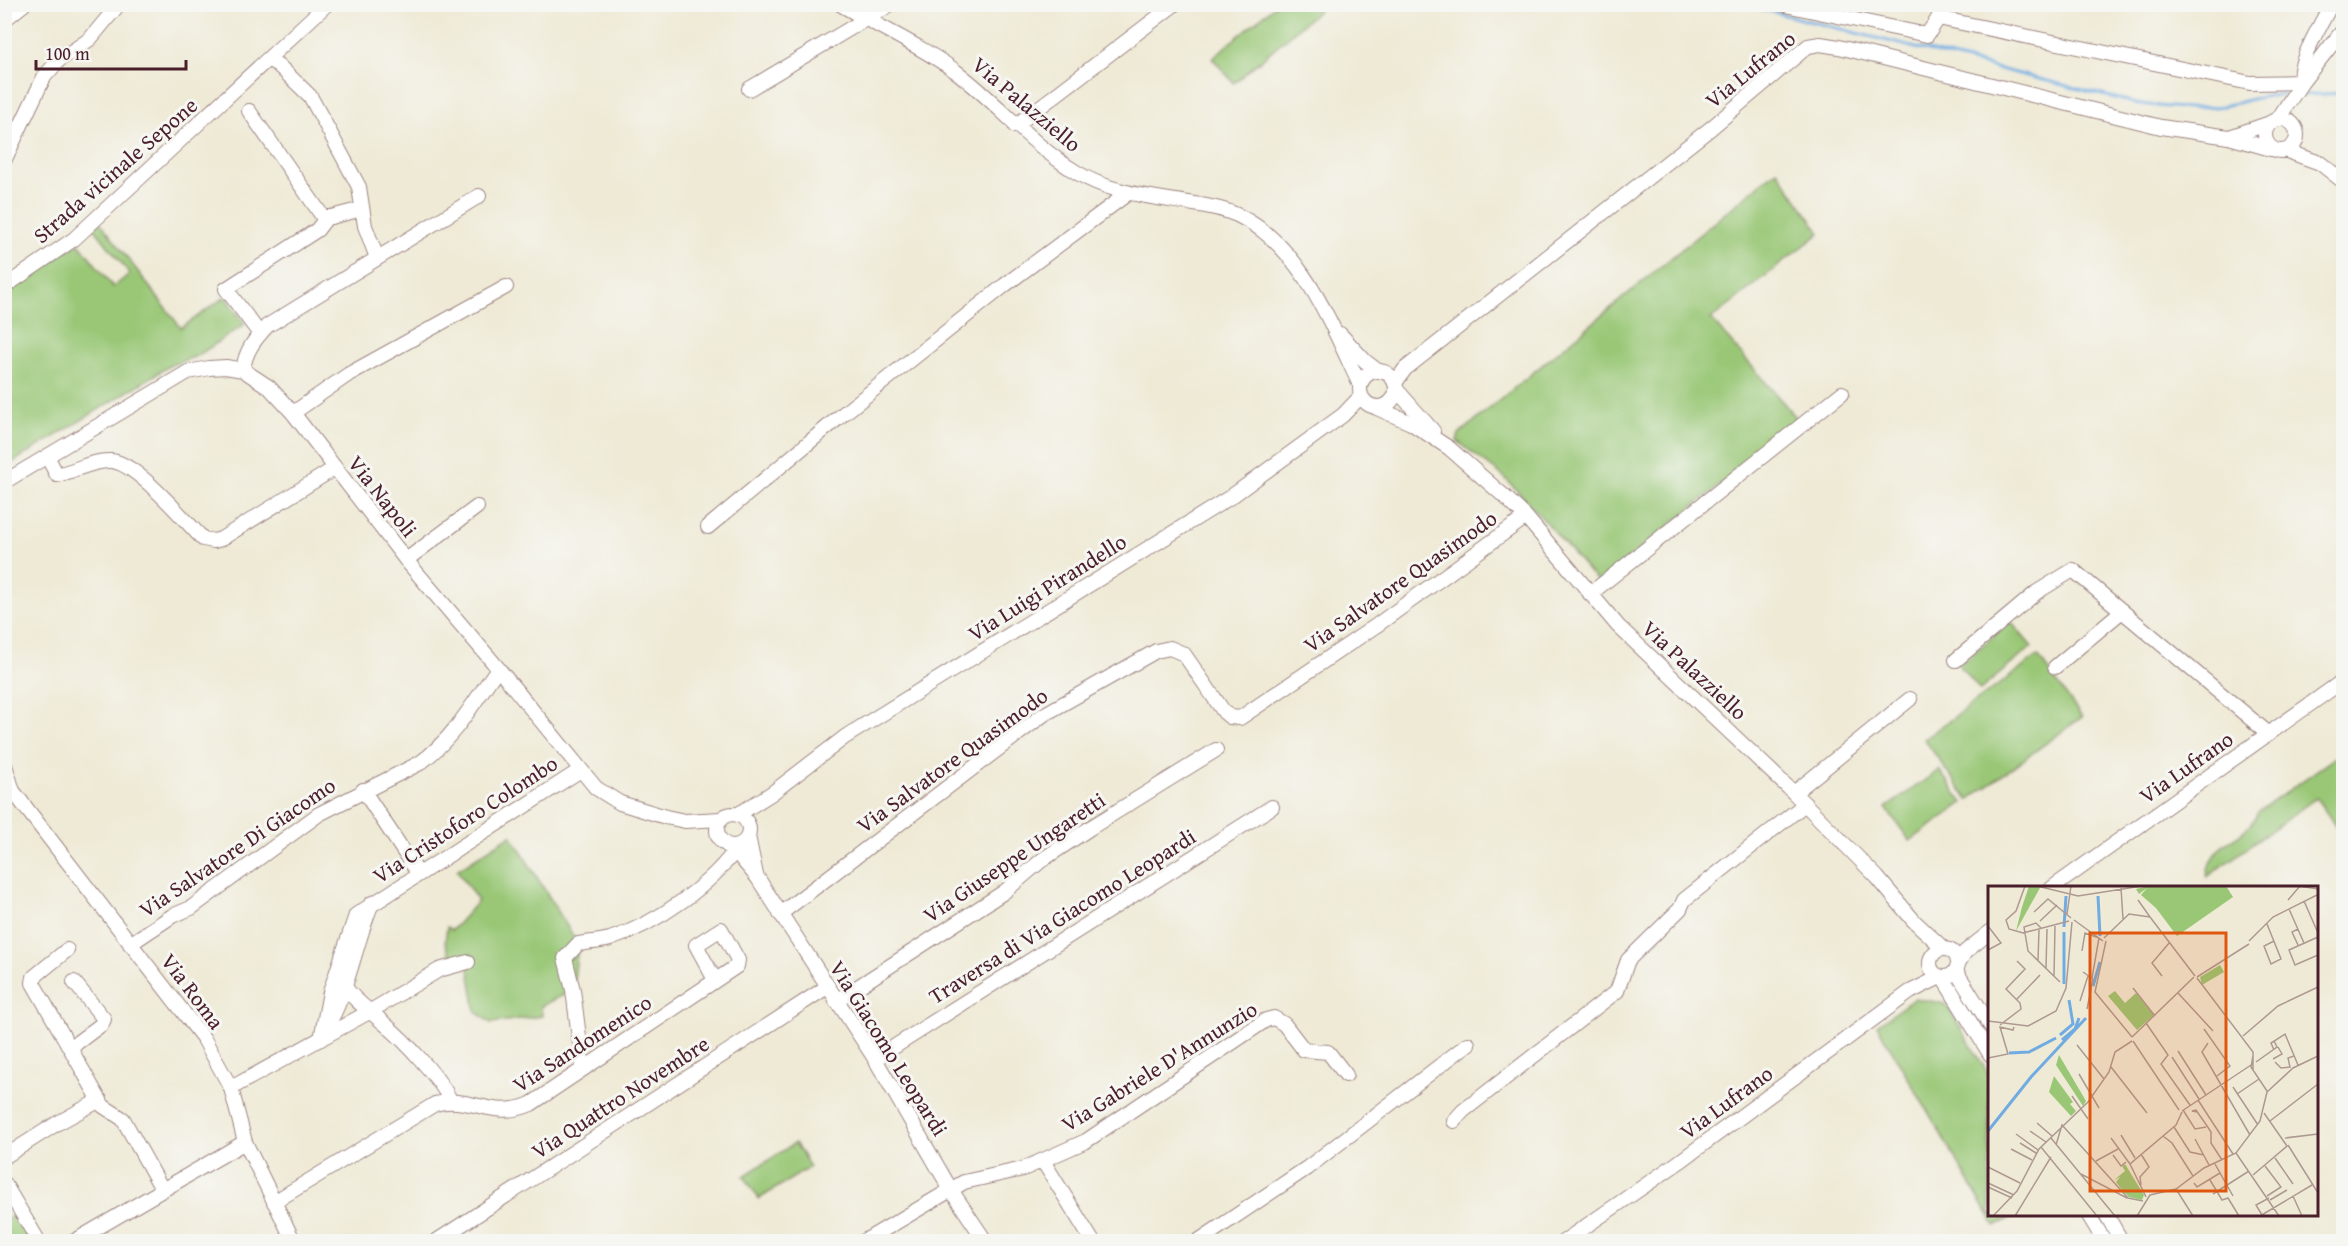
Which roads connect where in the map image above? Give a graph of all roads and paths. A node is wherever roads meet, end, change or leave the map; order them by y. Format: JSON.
{"nodes":[{"id":1,"x":24,"y":4,"type":"edge"},
{"id":2,"x":119,"y":4,"type":"edge"},
{"id":3,"x":327,"y":4,"type":"edge"},
{"id":4,"x":840,"y":4,"type":"edge"},
{"id":5,"x":891,"y":4,"type":"edge"},
{"id":6,"x":1175,"y":4,"type":"edge"},
{"id":7,"x":1781,"y":4,"type":"edge"},
{"id":8,"x":1948,"y":4,"type":"edge"},
{"id":9,"x":2331,"y":4,"type":"edge"},
{"id":10,"x":1938,"y":18,"type":"junction"},
{"id":11,"x":866,"y":19,"type":"junction"},
{"id":12,"x":4,"y":20,"type":"edge"},
{"id":13,"x":2343,"y":29,"type":"edge"},
{"id":14,"x":269,"y":60,"type":"junction"},
{"id":15,"x":2302,"y":82,"type":"junction"},
{"id":16,"x":749,"y":89,"type":"dead end"},
{"id":17,"x":2292,"y":100,"type":"junction"},
{"id":18,"x":249,"y":111,"type":"dead end"},
{"id":19,"x":2274,"y":121,"type":"junction"},
{"id":20,"x":1016,"y":126,"type":"junction"},
{"id":21,"x":2295,"y":129,"type":"junction"},
{"id":22,"x":2229,"y":137,"type":"junction"},
{"id":23,"x":2271,"y":149,"type":"junction"},
{"id":24,"x":2287,"y":151,"type":"junction"},
{"id":25,"x":4,"y":161,"type":"edge"},
{"id":26,"x":2320,"y":163,"type":"junction"},
{"id":27,"x":2343,"y":182,"type":"edge"},
{"id":28,"x":1127,"y":194,"type":"junction"},
{"id":29,"x":479,"y":196,"type":"dead end"},
{"id":30,"x":362,"y":209,"type":"junction"},
{"id":31,"x":327,"y":217,"type":"junction"},
{"id":32,"x":377,"y":258,"type":"junction"},
{"id":33,"x":4,"y":287,"type":"edge"},
{"id":34,"x":506,"y":287,"type":"dead end"},
{"id":35,"x":1327,"y":318,"type":"junction"},
{"id":36,"x":260,"y":334,"type":"junction"},
{"id":37,"x":1405,"y":369,"type":"junction"},
{"id":38,"x":243,"y":370,"type":"junction"},
{"id":39,"x":1382,"y":371,"type":"junction"},
{"id":40,"x":1396,"y":386,"type":"junction"},
{"id":41,"x":1842,"y":393,"type":"dead end"},
{"id":42,"x":1367,"y":398,"type":"junction"},
{"id":43,"x":293,"y":413,"type":"junction"},
{"id":44,"x":1449,"y":448,"type":"junction"},
{"id":45,"x":48,"y":458,"type":"junction"},
{"id":46,"x":335,"y":468,"type":"junction"},
{"id":47,"x":4,"y":482,"type":"edge"},
{"id":48,"x":477,"y":507,"type":"dead end"},
{"id":49,"x":1526,"y":517,"type":"junction"},
{"id":50,"x":708,"y":527,"type":"dead end"},
{"id":51,"x":405,"y":560,"type":"junction"},
{"id":52,"x":1590,"y":594,"type":"junction"},
{"id":53,"x":2122,"y":611,"type":"junction"},
{"id":54,"x":1956,"y":660,"type":"dead end"},
{"id":55,"x":2055,"y":667,"type":"dead end"},
{"id":56,"x":498,"y":668,"type":"junction"},
{"id":57,"x":2343,"y":680,"type":"edge"},
{"id":58,"x":1910,"y":699,"type":"dead end"},
{"id":59,"x":2269,"y":734,"type":"junction"},
{"id":60,"x":1216,"y":750,"type":"dead end"},
{"id":61,"x":4,"y":762,"type":"edge"},
{"id":62,"x":579,"y":771,"type":"junction"},
{"id":63,"x":363,"y":790,"type":"junction"},
{"id":64,"x":772,"y":793,"type":"junction"},
{"id":65,"x":1794,"y":793,"type":"junction"},
{"id":66,"x":9,"y":794,"type":"edge"},
{"id":67,"x":1805,"y":804,"type":"junction"},
{"id":68,"x":1272,"y":807,"type":"dead end"},
{"id":69,"x":737,"y":815,"type":"junction"},
{"id":70,"x":721,"y":819,"type":"junction"},
{"id":71,"x":685,"y":821,"type":"junction"},
{"id":72,"x":735,"y":842,"type":"junction"},
{"id":73,"x":418,"y":873,"type":"junction"},
{"id":74,"x":757,"y":877,"type":"junction"},
{"id":75,"x":2055,"y":886,"type":"edge"},
{"id":76,"x":372,"y":903,"type":"junction"},
{"id":77,"x":780,"y":914,"type":"junction"},
{"id":78,"x":1914,"y":921,"type":"junction"},
{"id":79,"x":1988,"y":933,"type":"edge"},
{"id":80,"x":130,"y":944,"type":"junction"},
{"id":81,"x":67,"y":950,"type":"dead end"},
{"id":82,"x":1953,"y":958,"type":"junction"},
{"id":83,"x":468,"y":962,"type":"dead end"},
{"id":84,"x":1936,"y":971,"type":"junction"},
{"id":85,"x":715,"y":980,"type":"dead end"},
{"id":86,"x":74,"y":982,"type":"dead end"},
{"id":87,"x":345,"y":987,"type":"junction"},
{"id":88,"x":827,"y":987,"type":"junction"},
{"id":89,"x":330,"y":992,"type":"junction"},
{"id":90,"x":836,"y":1001,"type":"junction"},
{"id":91,"x":339,"y":1007,"type":"junction"},
{"id":92,"x":369,"y":1012,"type":"junction"},
{"id":93,"x":1988,"y":1023,"type":"edge"},
{"id":94,"x":321,"y":1039,"type":"junction"},
{"id":95,"x":1468,"y":1044,"type":"dead end"},
{"id":96,"x":70,"y":1048,"type":"junction"},
{"id":97,"x":1988,"y":1051,"type":"edge"},
{"id":98,"x":875,"y":1059,"type":"junction"},
{"id":99,"x":583,"y":1068,"type":"junction"},
{"id":100,"x":1346,"y":1075,"type":"dead end"},
{"id":101,"x":231,"y":1089,"type":"junction"},
{"id":102,"x":100,"y":1100,"type":"junction"},
{"id":103,"x":450,"y":1100,"type":"junction"},
{"id":104,"x":1454,"y":1121,"type":"dead end"},
{"id":105,"x":244,"y":1142,"type":"junction"},
{"id":106,"x":4,"y":1157,"type":"edge"},
{"id":107,"x":1043,"y":1161,"type":"junction"},
{"id":108,"x":4,"y":1183,"type":"edge"},
{"id":109,"x":162,"y":1190,"type":"junction"},
{"id":110,"x":951,"y":1190,"type":"junction"},
{"id":111,"x":274,"y":1202,"type":"junction"},
{"id":112,"x":2089,"y":1216,"type":"edge"},
{"id":113,"x":2107,"y":1216,"type":"edge"},
{"id":114,"x":39,"y":1242,"type":"edge"},
{"id":115,"x":73,"y":1242,"type":"edge"},
{"id":116,"x":294,"y":1242,"type":"edge"},
{"id":117,"x":435,"y":1242,"type":"edge"},
{"id":118,"x":863,"y":1242,"type":"edge"},
{"id":119,"x":986,"y":1242,"type":"edge"},
{"id":120,"x":1092,"y":1242,"type":"edge"},
{"id":121,"x":1197,"y":1242,"type":"edge"},
{"id":122,"x":1563,"y":1242,"type":"edge"},
{"id":123,"x":2105,"y":1242,"type":"edge"},
{"id":124,"x":2122,"y":1242,"type":"edge"}],
"edges":[{"from":1,"to":12,"type":"street"},
{"from":2,"to":25,"type":"street"},
{"from":3,"to":14,"type":"street","name":"Strada vicinale Sepone"},
{"from":4,"to":11,"type":"street","name":"Via Palazziello"},
{"from":5,"to":11,"type":"street"},
{"from":6,"to":20,"type":"street"},
{"from":7,"to":10,"type":"street"},
{"from":8,"to":10,"type":"street"},
{"from":9,"to":15,"type":"street"},
{"from":10,"to":15,"type":"street"},
{"from":11,"to":16,"type":"street"},
{"from":11,"to":20,"type":"street","name":"Via Palazziello"},
{"from":13,"to":15,"type":"street"},
{"from":14,"to":30,"type":"street"},
{"from":14,"to":33,"type":"street","name":"Strada vicinale Sepone"},
{"from":15,"to":17,"type":"street"},
{"from":17,"to":19,"type":"street"},
{"from":17,"to":21,"type":"street"},
{"from":18,"to":31,"type":"street"},
{"from":19,"to":21,"type":"street"},
{"from":19,"to":22,"type":"street","name":"Via Lufrano"},
{"from":19,"to":23,"type":"street"},
{"from":20,"to":28,"type":"street","name":"Via Palazziello"},
{"from":21,"to":24,"type":"street"},
{"from":21,"to":26,"type":"street","name":"Via Lufrano"},
{"from":22,"to":23,"type":"street","name":"Via Lufrano"},
{"from":22,"to":37,"type":"street","name":"Via Lufrano"},
{"from":23,"to":24,"type":"street","name":"Via Lufrano"},
{"from":24,"to":26,"type":"street","name":"Via Lufrano"},
{"from":26,"to":27,"type":"street","name":"Via Lufrano"},
{"from":28,"to":35,"type":"street","name":"Via Palazziello"},
{"from":28,"to":50,"type":"street"},
{"from":29,"to":32,"type":"street"},
{"from":30,"to":31,"type":"street"},
{"from":30,"to":32,"type":"street"},
{"from":31,"to":36,"type":"street"},
{"from":32,"to":36,"type":"street"},
{"from":34,"to":43,"type":"street"},
{"from":35,"to":39,"type":"street","name":"Via Palazziello"},
{"from":35,"to":42,"type":"street","name":"Via Palazziello"},
{"from":36,"to":38,"type":"street"},
{"from":37,"to":39,"type":"street","name":"Via Lufrano"},
{"from":37,"to":40,"type":"street","name":"Via Lufrano"},
{"from":38,"to":43,"type":"street","name":"Via Napoli"},
{"from":38,"to":45,"type":"street","name":"Via Napoli"},
{"from":39,"to":40,"type":"street"},
{"from":39,"to":42,"type":"street"},
{"from":40,"to":42,"type":"street"},
{"from":40,"to":44,"type":"street","name":"Via Palazziello"},
{"from":41,"to":52,"type":"street"},
{"from":42,"to":44,"type":"street","name":"Via Palazziello"},
{"from":42,"to":64,"type":"street","name":"Via Luigi Pirandello"},
{"from":43,"to":46,"type":"street","name":"Via Napoli"},
{"from":44,"to":49,"type":"street","name":"Via Palazziello"},
{"from":45,"to":46,"type":"street"},
{"from":45,"to":47,"type":"street","name":"Via Napoli"},
{"from":46,"to":51,"type":"street","name":"Via Napoli"},
{"from":48,"to":51,"type":"street"},
{"from":49,"to":52,"type":"street","name":"Via Palazziello"},
{"from":49,"to":77,"type":"street","name":"Via Salvatore Quasimodo"},
{"from":51,"to":56,"type":"street","name":"Via Napoli"},
{"from":52,"to":65,"type":"street","name":"Via Palazziello"},
{"from":53,"to":54,"type":"street"},
{"from":53,"to":55,"type":"street"},
{"from":53,"to":59,"type":"street"},
{"from":56,"to":62,"type":"street","name":"Via Napoli"},
{"from":56,"to":63,"type":"street","name":"Via Salvatore Di Giacomo"},
{"from":57,"to":59,"type":"street","name":"Via Lufrano"},
{"from":58,"to":65,"type":"street"},
{"from":59,"to":75,"type":"street","name":"Via Lufrano"},
{"from":60,"to":90,"type":"street","name":"Via Giuseppe Ungaretti"},
{"from":61,"to":66,"type":"street"},
{"from":62,"to":71,"type":"street","name":"Via Napoli"},
{"from":62,"to":73,"type":"street","name":"Via Cristoforo Colombo"},
{"from":63,"to":73,"type":"street"},
{"from":63,"to":80,"type":"street","name":"Via Salvatore Di Giacomo"},
{"from":64,"to":69,"type":"street","name":"Via Luigi Pirandello"},
{"from":64,"to":72,"type":"street","name":"Via Luigi Pirandello"},
{"from":65,"to":67,"type":"street","name":"Via Palazziello"},
{"from":66,"to":80,"type":"street","name":"Via Roma"},
{"from":67,"to":78,"type":"street","name":"Via Palazziello"},
{"from":67,"to":104,"type":"street"},
{"from":68,"to":98,"type":"street","name":"Traversa di Via Giacomo Leopardi"},
{"from":69,"to":70,"type":"street","name":"Via Napoli"},
{"from":69,"to":72,"type":"street"},
{"from":70,"to":71,"type":"street","name":"Via Napoli"},
{"from":70,"to":72,"type":"street"},
{"from":71,"to":72,"type":"street","name":"Via Napoli"},
{"from":72,"to":74,"type":"street","name":"Via Giacomo Leopardi"},
{"from":72,"to":74,"type":"street","name":"Via Giacomo Leopardi"},
{"from":72,"to":99,"type":"street","name":"Via Luigi Pirandello"},
{"from":73,"to":76,"type":"street","name":"Via Cristoforo Colombo"},
{"from":74,"to":77,"type":"street","name":"Via Giacomo Leopardi"},
{"from":76,"to":87,"type":"street","name":"Via Cristoforo Colombo"},
{"from":76,"to":89,"type":"street","name":"Via Cristoforo Colombo"},
{"from":77,"to":88,"type":"street","name":"Via Giacomo Leopardi"},
{"from":78,"to":82,"type":"street","name":"Via Palazziello"},
{"from":78,"to":84,"type":"street","name":"Via Palazziello"},
{"from":79,"to":82,"type":"street"},
{"from":80,"to":101,"type":"street","name":"Via Roma"},
{"from":81,"to":96,"type":"street"},
{"from":82,"to":84,"type":"street"},
{"from":82,"to":84,"type":"street"},
{"from":82,"to":93,"type":"street","name":"Via Palazziello"},
{"from":83,"to":92,"type":"street"},
{"from":84,"to":97,"type":"street","name":"Via Palazziello"},
{"from":84,"to":122,"type":"street","name":"Via Lufrano"},
{"from":85,"to":99,"type":"street","name":"Via Sandomenico"},
{"from":86,"to":96,"type":"street"},
{"from":87,"to":91,"type":"street","name":"Via Cristoforo Colombo"},
{"from":87,"to":92,"type":"street"},
{"from":88,"to":90,"type":"street","name":"Via Giacomo Leopardi"},
{"from":88,"to":117,"type":"street","name":"Via Quattro Novembre"},
{"from":89,"to":91,"type":"street"},
{"from":89,"to":94,"type":"street","name":"Via Cristoforo Colombo"},
{"from":90,"to":98,"type":"street","name":"Via Giacomo Leopardi"},
{"from":91,"to":92,"type":"street"},
{"from":91,"to":94,"type":"street","name":"Via Cristoforo Colombo"},
{"from":92,"to":94,"type":"street"},
{"from":92,"to":103,"type":"street"},
{"from":94,"to":101,"type":"street"},
{"from":95,"to":121,"type":"street"},
{"from":96,"to":102,"type":"street"},
{"from":98,"to":110,"type":"street","name":"Via Giacomo Leopardi"},
{"from":99,"to":103,"type":"street","name":"Via Sandomenico"},
{"from":100,"to":107,"type":"street","name":"Via Gabriele D'Annunzio"},
{"from":101,"to":105,"type":"street","name":"Via Roma"},
{"from":102,"to":106,"type":"street"},
{"from":102,"to":109,"type":"street"},
{"from":103,"to":111,"type":"street"},
{"from":105,"to":109,"type":"street"},
{"from":105,"to":111,"type":"street","name":"Via Roma"},
{"from":107,"to":110,"type":"street","name":"Via Gabriele D'Annunzio"},
{"from":107,"to":120,"type":"street"},
{"from":108,"to":114,"type":"street"},
{"from":109,"to":115,"type":"street"},
{"from":110,"to":118,"type":"street","name":"Via Gabriele D'Annunzio"},
{"from":110,"to":119,"type":"street","name":"Via Giacomo Leopardi"},
{"from":111,"to":116,"type":"street","name":"Via Roma"},
{"from":112,"to":123,"type":"street"},
{"from":113,"to":124,"type":"street"}]}
